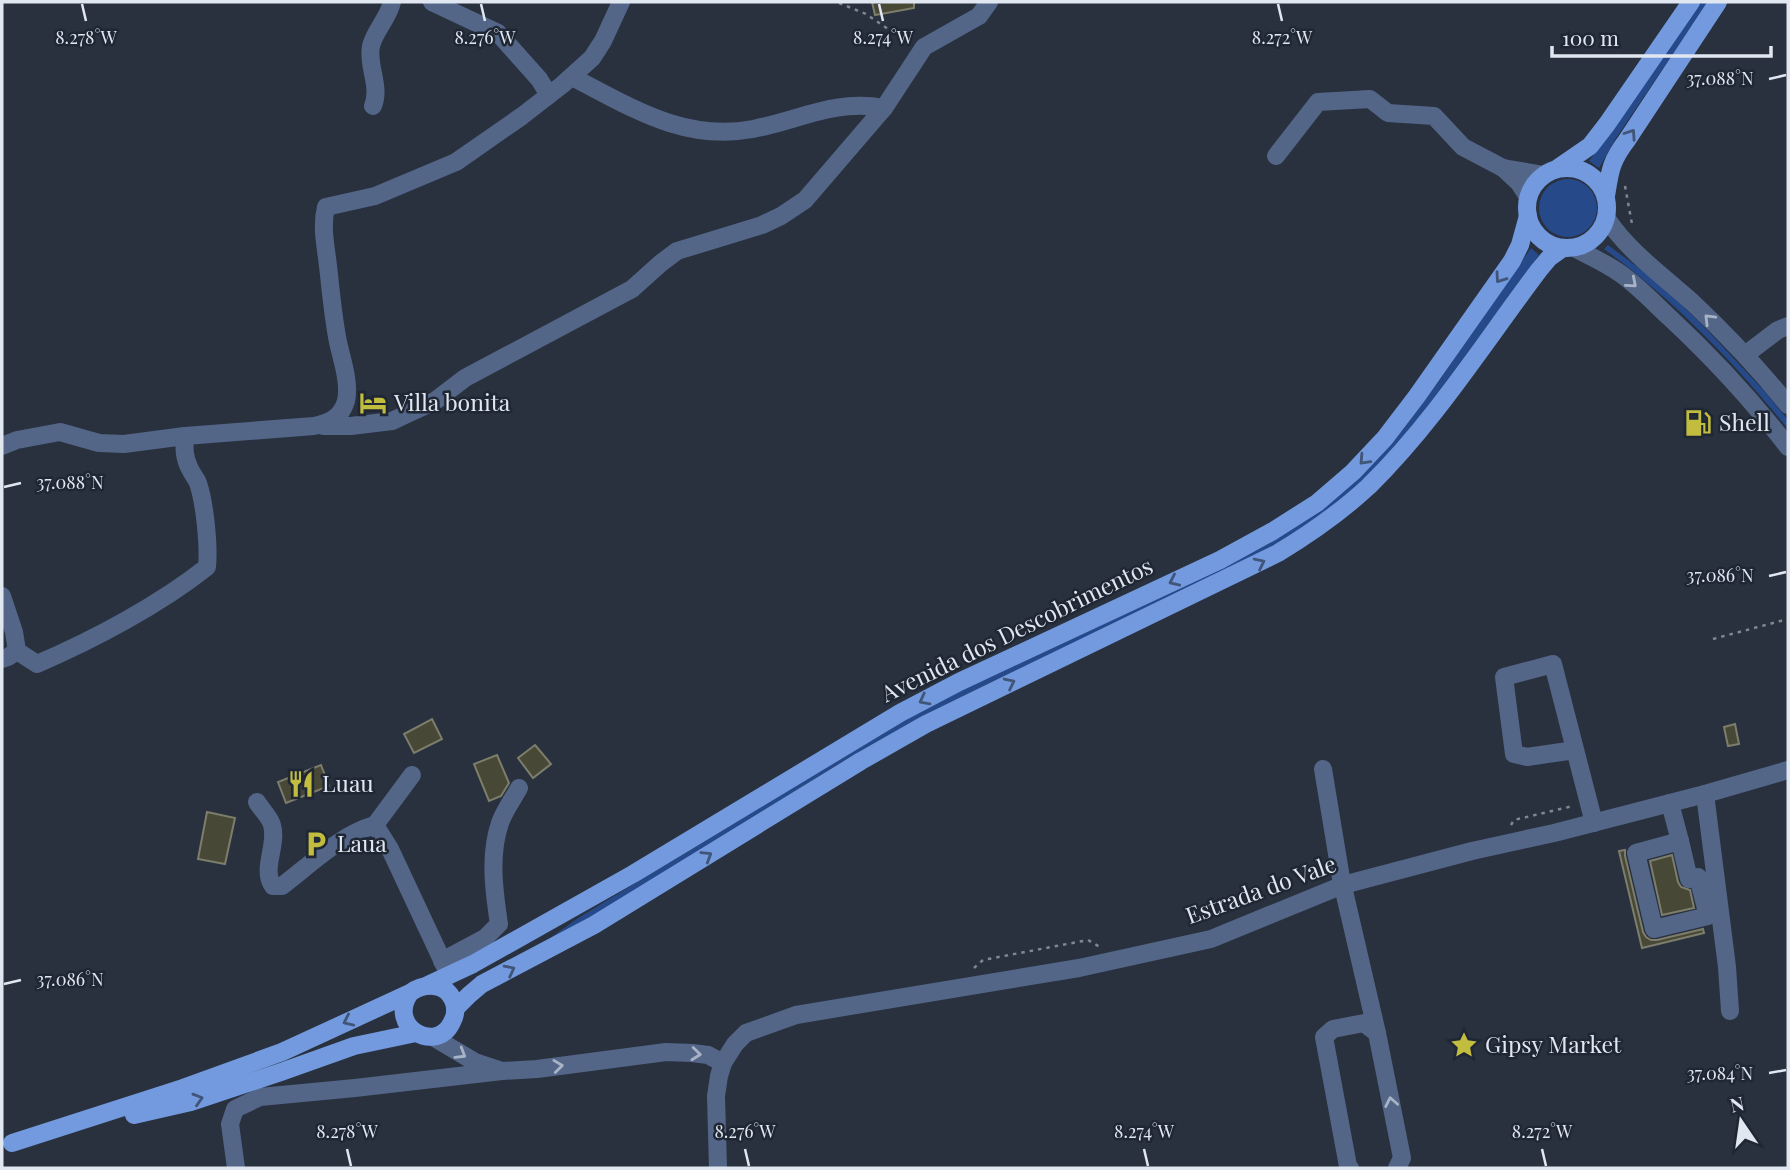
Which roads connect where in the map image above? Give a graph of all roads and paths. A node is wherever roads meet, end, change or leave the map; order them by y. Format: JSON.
{"nodes":[{"id":1,"x":392,"y":2,"type":"edge"},
{"id":2,"x":432,"y":2,"type":"edge"},
{"id":3,"x":621,"y":2,"type":"edge"},
{"id":4,"x":989,"y":2,"type":"edge"},
{"id":5,"x":1691,"y":2,"type":"edge"},
{"id":6,"x":1718,"y":2,"type":"edge"},
{"id":7,"x":839,"y":3,"type":"edge"},
{"id":8,"x":924,"y":47,"type":"junction"},
{"id":9,"x":572,"y":76,"type":"junction"},
{"id":10,"x":550,"y":95,"type":"junction"},
{"id":11,"x":373,"y":106,"type":"dead end"},
{"id":12,"x":884,"y":108,"type":"junction"},
{"id":13,"x":1276,"y":156,"type":"dead end"},
{"id":14,"x":1503,"y":168,"type":"junction"},
{"id":15,"x":1551,"y":172,"type":"junction"},
{"id":16,"x":1623,"y":177,"type":"dead end"},
{"id":17,"x":1606,"y":196,"type":"junction"},
{"id":18,"x":1528,"y":197,"type":"junction"},
{"id":19,"x":1528,"y":216,"type":"junction"},
{"id":20,"x":1606,"y":219,"type":"junction"},
{"id":21,"x":1633,"y":229,"type":"dead end"},
{"id":22,"x":1568,"y":248,"type":"junction"},
{"id":23,"x":1788,"y":326,"type":"edge"},
{"id":24,"x":1745,"y":355,"type":"junction"},
{"id":25,"x":1770,"y":382,"type":"junction"},
{"id":26,"x":347,"y":385,"type":"junction"},
{"id":27,"x":1788,"y":388,"type":"edge"},
{"id":28,"x":1788,"y":405,"type":"edge"},
{"id":29,"x":316,"y":426,"type":"junction"},
{"id":30,"x":351,"y":426,"type":"junction"},
{"id":31,"x":185,"y":436,"type":"junction"},
{"id":32,"x":2,"y":446,"type":"edge"},
{"id":33,"x":1788,"y":447,"type":"edge"},
{"id":34,"x":2,"y":597,"type":"edge"},
{"id":35,"x":1788,"y":619,"type":"edge"},
{"id":36,"x":1713,"y":639,"type":"dead end"},
{"id":37,"x":9,"y":655,"type":"edge"},
{"id":38,"x":1575,"y":750,"type":"junction"},
{"id":39,"x":1323,"y":769,"type":"dead end"},
{"id":40,"x":1788,"y":770,"type":"edge"},
{"id":41,"x":412,"y":775,"type":"dead end"},
{"id":42,"x":519,"y":788,"type":"dead end"},
{"id":43,"x":1705,"y":794,"type":"junction"},
{"id":44,"x":257,"y":802,"type":"dead end"},
{"id":45,"x":1589,"y":803,"type":"junction"},
{"id":46,"x":1670,"y":803,"type":"junction"},
{"id":47,"x":1594,"y":822,"type":"junction"},
{"id":48,"x":375,"y":825,"type":"junction"},
{"id":49,"x":1511,"y":827,"type":"dead end"},
{"id":50,"x":1680,"y":841,"type":"junction"},
{"id":51,"x":1343,"y":885,"type":"junction"},
{"id":52,"x":1100,"y":947,"type":"dead end"},
{"id":53,"x":445,"y":968,"type":"junction"},
{"id":54,"x":972,"y":969,"type":"dead end"},
{"id":55,"x":428,"y":985,"type":"junction"},
{"id":56,"x":410,"y":993,"type":"junction"},
{"id":57,"x":1368,"y":998,"type":"junction"},
{"id":58,"x":455,"y":1009,"type":"junction"},
{"id":59,"x":1730,"y":1011,"type":"dead end"},
{"id":60,"x":1350,"y":1026,"type":"junction"},
{"id":61,"x":1377,"y":1033,"type":"junction"},
{"id":62,"x":424,"y":1035,"type":"junction"},
{"id":63,"x":723,"y":1063,"type":"junction"},
{"id":64,"x":496,"y":1069,"type":"junction"},
{"id":65,"x":7,"y":1144,"type":"edge"},
{"id":66,"x":236,"y":1168,"type":"edge"},
{"id":67,"x":718,"y":1168,"type":"edge"},
{"id":68,"x":1350,"y":1168,"type":"edge"},
{"id":69,"x":1397,"y":1168,"type":"edge"}],
"edges":[{"from":1,"to":11,"type":"street"},
{"from":2,"to":10,"type":"street"},
{"from":3,"to":9,"type":"street"},
{"from":4,"to":8,"type":"street"},
{"from":5,"to":15,"type":"main road"},
{"from":17,"to":6,"type":"main road","one_way":true},
{"from":7,"to":8,"type":"path"},
{"from":8,"to":12,"type":"street"},
{"from":9,"to":10,"type":"street"},
{"from":9,"to":12,"type":"street"},
{"from":10,"to":26,"type":"street"},
{"from":12,"to":30,"type":"street"},
{"from":13,"to":14,"type":"street"},
{"from":14,"to":15,"type":"street"},
{"from":14,"to":18,"type":"street"},
{"from":15,"to":17,"type":"main road"},
{"from":15,"to":18,"type":"main road"},
{"from":16,"to":21,"type":"path"},
{"from":17,"to":20,"type":"main road"},
{"from":18,"to":19,"type":"main road"},
{"from":19,"to":22,"type":"main road"},
{"from":19,"to":53,"type":"main road","name":"Avenida dos Descobrimentos","one_way":true},
{"from":20,"to":22,"type":"main road"},
{"from":24,"to":20,"type":"street","one_way":true},
{"from":22,"to":33,"type":"street","one_way":true},
{"from":58,"to":22,"type":"main road","name":"Avenida dos Descobrimentos","one_way":true},
{"from":23,"to":24,"type":"street"},
{"from":24,"to":25,"type":"street"},
{"from":25,"to":27,"type":"street"},
{"from":25,"to":28,"type":"street"},
{"from":26,"to":29,"type":"street"},
{"from":26,"to":30,"type":"street"},
{"from":29,"to":30,"type":"street"},
{"from":29,"to":31,"type":"street"},
{"from":31,"to":32,"type":"street"},
{"from":31,"to":37,"type":"street"},
{"from":34,"to":37,"type":"street"},
{"from":35,"to":36,"type":"path"},
{"from":38,"to":38,"type":"street"},
{"from":38,"to":45,"type":"street"},
{"from":39,"to":51,"type":"street"},
{"from":40,"to":43,"type":"street","name":"Estrada do Vale"},
{"from":41,"to":48,"type":"street"},
{"from":42,"to":53,"type":"street"},
{"from":43,"to":46,"type":"street","name":"Estrada do Vale"},
{"from":43,"to":59,"type":"street"},
{"from":44,"to":48,"type":"street"},
{"from":45,"to":47,"type":"street"},
{"from":45,"to":49,"type":"path"},
{"from":46,"to":47,"type":"street","name":"Estrada do Vale"},
{"from":46,"to":50,"type":"street"},
{"from":47,"to":51,"type":"street","name":"Estrada do Vale"},
{"from":48,"to":53,"type":"street"},
{"from":50,"to":50,"type":"street"},
{"from":51,"to":57,"type":"street"},
{"from":51,"to":63,"type":"street","name":"Estrada do Vale"},
{"from":52,"to":54,"type":"path"},
{"from":53,"to":55,"type":"main road","name":"Avenida dos Descobrimentos"},
{"from":55,"to":56,"type":"main road"},
{"from":55,"to":58,"type":"main road"},
{"from":56,"to":62,"type":"main road"},
{"from":56,"to":65,"type":"main road","one_way":true},
{"from":57,"to":60,"type":"street"},
{"from":57,"to":61,"type":"street"},
{"from":58,"to":62,"type":"main road"},
{"from":60,"to":61,"type":"street"},
{"from":60,"to":68,"type":"street"},
{"from":69,"to":61,"type":"street","one_way":true},
{"from":62,"to":64,"type":"street","one_way":true},
{"from":65,"to":62,"type":"main road","one_way":true},
{"from":64,"to":63,"type":"street","one_way":true},
{"from":63,"to":67,"type":"street"},
{"from":64,"to":66,"type":"street"}]}
